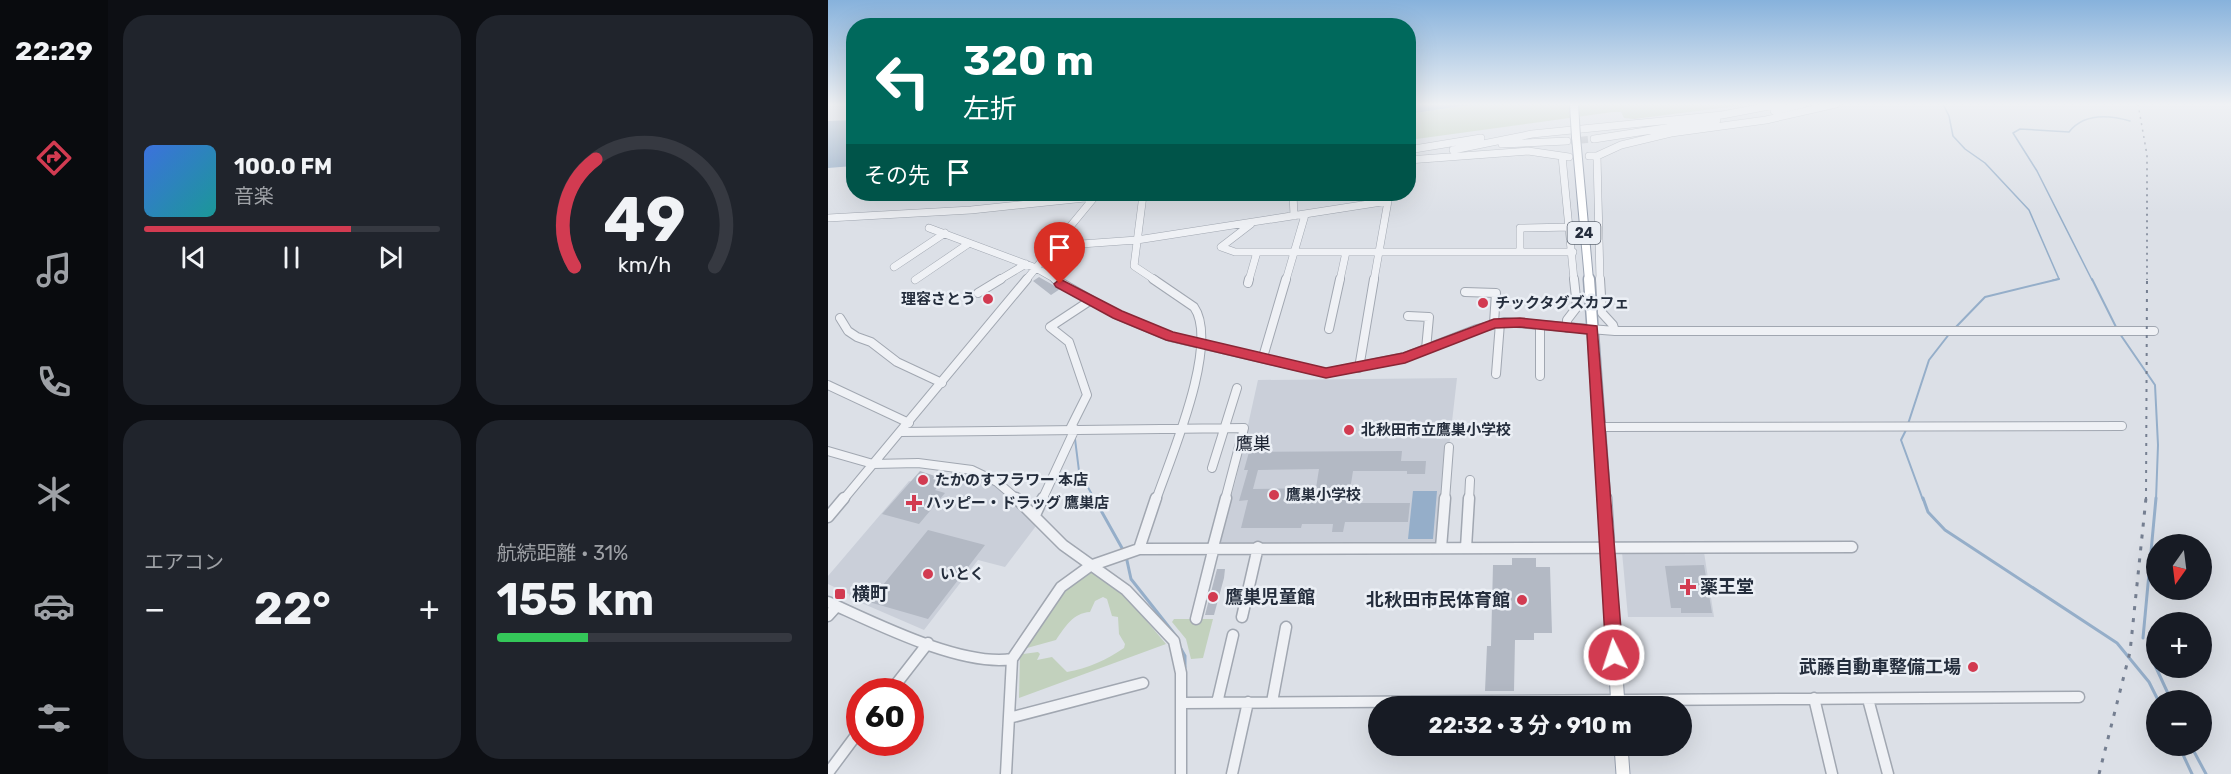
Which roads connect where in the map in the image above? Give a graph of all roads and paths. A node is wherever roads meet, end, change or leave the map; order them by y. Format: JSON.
{"nodes":[{"id":1,"x":1468,"y":140,"type":"edge"},
{"id":2,"x":1502,"y":140,"type":"edge"},
{"id":3,"x":1557,"y":140,"type":"edge"},
{"id":4,"x":1572,"y":140,"type":"edge"},
{"id":5,"x":1633,"y":140,"type":"edge"},
{"id":6,"x":1642,"y":140,"type":"edge"},
{"id":7,"x":1621,"y":145,"type":"junction"},
{"id":8,"x":1416,"y":149,"type":"edge"},
{"id":9,"x":1453,"y":150,"type":"junction"},
{"id":10,"x":1528,"y":151,"type":"junction"},
{"id":11,"x":1589,"y":156,"type":"dead end"},
{"id":12,"x":1597,"y":156,"type":"junction"},
{"id":13,"x":1416,"y":157,"type":"edge"},
{"id":14,"x":1416,"y":158,"type":"edge"},
{"id":15,"x":1053,"y":201,"type":"edge"},
{"id":16,"x":1092,"y":201,"type":"edge"},
{"id":17,"x":1142,"y":201,"type":"edge"},
{"id":18,"x":1293,"y":201,"type":"edge"},
{"id":19,"x":1305,"y":215,"type":"junction"},
{"id":20,"x":1294,"y":216,"type":"junction"},
{"id":21,"x":828,"y":218,"type":"edge"},
{"id":22,"x":1253,"y":223,"type":"junction"},
{"id":23,"x":1571,"y":227,"type":"junction"},
{"id":24,"x":929,"y":228,"type":"dead end"},
{"id":25,"x":945,"y":233,"type":"junction"},
{"id":26,"x":1137,"y":240,"type":"junction"},
{"id":27,"x":1057,"y":243,"type":"junction"},
{"id":28,"x":968,"y":244,"type":"junction"},
{"id":29,"x":1257,"y":252,"type":"junction"},
{"id":30,"x":1293,"y":252,"type":"junction"},
{"id":31,"x":1346,"y":252,"type":"junction"},
{"id":32,"x":1380,"y":252,"type":"junction"},
{"id":33,"x":1521,"y":252,"type":"junction"},
{"id":34,"x":1573,"y":252,"type":"junction"},
{"id":35,"x":1026,"y":264,"type":"junction"},
{"id":36,"x":894,"y":267,"type":"dead end"},
{"id":37,"x":1036,"y":268,"type":"junction"},
{"id":38,"x":915,"y":280,"type":"dead end"},
{"id":39,"x":1248,"y":283,"type":"dead end"},
{"id":40,"x":1465,"y":292,"type":"dead end"},
{"id":41,"x":978,"y":293,"type":"dead end"},
{"id":42,"x":1091,"y":300,"type":"junction"},
{"id":43,"x":1408,"y":316,"type":"dead end"},
{"id":44,"x":840,"y":318,"type":"dead end"},
{"id":45,"x":1497,"y":323,"type":"junction"},
{"id":46,"x":1540,"y":326,"type":"junction"},
{"id":47,"x":1567,"y":328,"type":"junction"},
{"id":48,"x":1329,"y":329,"type":"dead end"},
{"id":49,"x":1593,"y":330,"type":"junction"},
{"id":50,"x":1615,"y":331,"type":"junction"},
{"id":51,"x":2154,"y":331,"type":"dead end"},
{"id":52,"x":1200,"y":344,"type":"junction"},
{"id":53,"x":1426,"y":349,"type":"junction"},
{"id":54,"x":1263,"y":357,"type":"junction"},
{"id":55,"x":1359,"y":368,"type":"junction"},
{"id":56,"x":1497,"y":374,"type":"dead end"},
{"id":57,"x":1540,"y":376,"type":"dead end"},
{"id":58,"x":942,"y":383,"type":"junction"},
{"id":59,"x":828,"y":384,"type":"edge"},
{"id":60,"x":1237,"y":388,"type":"dead end"},
{"id":61,"x":909,"y":423,"type":"junction"},
{"id":62,"x":2122,"y":426,"type":"dead end"},
{"id":63,"x":1600,"y":427,"type":"junction"},
{"id":64,"x":1182,"y":428,"type":"junction"},
{"id":65,"x":1072,"y":429,"type":"junction"},
{"id":66,"x":1224,"y":429,"type":"junction"},
{"id":67,"x":901,"y":432,"type":"junction"},
{"id":68,"x":1449,"y":447,"type":"dead end"},
{"id":69,"x":828,"y":451,"type":"edge"},
{"id":70,"x":873,"y":464,"type":"junction"},
{"id":71,"x":1212,"y":468,"type":"dead end"},
{"id":72,"x":1470,"y":480,"type":"dead end"},
{"id":73,"x":1035,"y":515,"type":"junction"},
{"id":74,"x":828,"y":517,"type":"edge"},
{"id":75,"x":1214,"y":547,"type":"junction"},
{"id":76,"x":1258,"y":547,"type":"junction"},
{"id":77,"x":1852,"y":547,"type":"dead end"},
{"id":78,"x":1441,"y":548,"type":"junction"},
{"id":79,"x":1466,"y":548,"type":"junction"},
{"id":80,"x":1139,"y":549,"type":"junction"},
{"id":81,"x":1607,"y":549,"type":"junction"},
{"id":82,"x":1090,"y":566,"type":"junction"},
{"id":83,"x":833,"y":604,"type":"edge"},
{"id":84,"x":828,"y":616,"type":"edge"},
{"id":85,"x":1242,"y":617,"type":"dead end"},
{"id":86,"x":1196,"y":620,"type":"dead end"},
{"id":87,"x":1286,"y":627,"type":"dead end"},
{"id":88,"x":1233,"y":634,"type":"dead end"},
{"id":89,"x":928,"y":643,"type":"junction"},
{"id":90,"x":1012,"y":659,"type":"junction"},
{"id":91,"x":901,"y":678,"type":"edge"},
{"id":92,"x":1143,"y":683,"type":"dead end"},
{"id":93,"x":1618,"y":696,"type":"edge"},
{"id":94,"x":2079,"y":697,"type":"dead end"},
{"id":95,"x":1814,"y":698,"type":"junction"},
{"id":96,"x":1868,"y":699,"type":"junction"},
{"id":97,"x":1692,"y":701,"type":"edge"},
{"id":98,"x":1217,"y":702,"type":"junction"},
{"id":99,"x":1248,"y":702,"type":"junction"},
{"id":100,"x":1272,"y":702,"type":"junction"},
{"id":101,"x":1368,"y":702,"type":"edge"},
{"id":102,"x":1181,"y":703,"type":"junction"},
{"id":103,"x":1009,"y":718,"type":"junction"},
{"id":104,"x":846,"y":749,"type":"edge"},
{"id":105,"x":1622,"y":756,"type":"edge"},
{"id":106,"x":828,"y":773,"type":"edge"},
{"id":107,"x":1006,"y":774,"type":"edge"},
{"id":108,"x":1181,"y":774,"type":"edge"},
{"id":109,"x":1232,"y":774,"type":"edge"},
{"id":110,"x":1623,"y":774,"type":"edge"},
{"id":111,"x":1832,"y":774,"type":"edge"},
{"id":112,"x":1888,"y":774,"type":"edge"}],
"edges":[{"from":1,"to":8,"type":"street"},
{"from":2,"to":9,"type":"street"},
{"from":3,"to":9,"type":"street"},
{"from":4,"to":49,"type":"main road","number":"24"},
{"from":5,"to":7,"type":"street"},
{"from":6,"to":7,"type":"street"},
{"from":7,"to":12,"type":"street"},
{"from":9,"to":10,"type":"street"},
{"from":9,"to":13,"type":"street"},
{"from":10,"to":14,"type":"street"},
{"from":10,"to":23,"type":"street"},
{"from":11,"to":12,"type":"street"},
{"from":12,"to":50,"type":"street"},
{"from":15,"to":21,"type":"street"},
{"from":16,"to":27,"type":"street"},
{"from":17,"to":26,"type":"street"},
{"from":18,"to":20,"type":"street"},
{"from":19,"to":20,"type":"street"},
{"from":19,"to":30,"type":"street"},
{"from":19,"to":32,"type":"street"},
{"from":20,"to":22,"type":"street"},
{"from":22,"to":26,"type":"street"},
{"from":22,"to":29,"type":"street"},
{"from":23,"to":33,"type":"street"},
{"from":23,"to":34,"type":"street"},
{"from":24,"to":25,"type":"street"},
{"from":25,"to":28,"type":"street"},
{"from":25,"to":36,"type":"street"},
{"from":26,"to":27,"type":"street"},
{"from":26,"to":52,"type":"street"},
{"from":27,"to":37,"type":"street"},
{"from":28,"to":35,"type":"street"},
{"from":28,"to":38,"type":"street"},
{"from":29,"to":30,"type":"street"},
{"from":29,"to":39,"type":"street"},
{"from":30,"to":31,"type":"street"},
{"from":30,"to":54,"type":"street"},
{"from":31,"to":32,"type":"street"},
{"from":31,"to":48,"type":"street"},
{"from":32,"to":33,"type":"street"},
{"from":32,"to":55,"type":"street"},
{"from":33,"to":34,"type":"street"},
{"from":34,"to":47,"type":"street"},
{"from":35,"to":37,"type":"street"},
{"from":35,"to":41,"type":"street"},
{"from":37,"to":42,"type":"street"},
{"from":37,"to":58,"type":"street"},
{"from":40,"to":45,"type":"street"},
{"from":42,"to":52,"type":"street"},
{"from":42,"to":65,"type":"street"},
{"from":43,"to":53,"type":"street"},
{"from":44,"to":58,"type":"street"},
{"from":45,"to":46,"type":"street"},
{"from":45,"to":53,"type":"street"},
{"from":45,"to":56,"type":"street"},
{"from":46,"to":47,"type":"street"},
{"from":46,"to":57,"type":"street"},
{"from":47,"to":49,"type":"street"},
{"from":49,"to":50,"type":"street"},
{"from":49,"to":63,"type":"main road","number":"24"},
{"from":50,"to":51,"type":"street"},
{"from":52,"to":54,"type":"street"},
{"from":52,"to":64,"type":"street"},
{"from":53,"to":55,"type":"street"},
{"from":54,"to":55,"type":"street"},
{"from":58,"to":61,"type":"street"},
{"from":59,"to":61,"type":"street"},
{"from":60,"to":66,"type":"street"},
{"from":61,"to":67,"type":"street"},
{"from":62,"to":63,"type":"street"},
{"from":63,"to":81,"type":"main road","number":"24"},
{"from":64,"to":65,"type":"street"},
{"from":64,"to":66,"type":"street"},
{"from":64,"to":80,"type":"street"},
{"from":65,"to":67,"type":"street"},
{"from":65,"to":73,"type":"street"},
{"from":66,"to":71,"type":"street"},
{"from":66,"to":75,"type":"street"},
{"from":67,"to":70,"type":"street"},
{"from":68,"to":78,"type":"street"},
{"from":69,"to":70,"type":"street"},
{"from":70,"to":73,"type":"street"},
{"from":70,"to":74,"type":"street"},
{"from":72,"to":79,"type":"street"},
{"from":73,"to":82,"type":"street"},
{"from":75,"to":76,"type":"street"},
{"from":75,"to":80,"type":"street"},
{"from":75,"to":86,"type":"street"},
{"from":76,"to":78,"type":"street"},
{"from":76,"to":85,"type":"street"},
{"from":77,"to":81,"type":"street"},
{"from":78,"to":79,"type":"street"},
{"from":79,"to":81,"type":"street"},
{"from":80,"to":82,"type":"street"},
{"from":81,"to":93,"type":"main road","number":"24"},
{"from":82,"to":90,"type":"street"},
{"from":82,"to":102,"type":"street"},
{"from":83,"to":84,"type":"street"},
{"from":83,"to":89,"type":"street"},
{"from":87,"to":100,"type":"street"},
{"from":88,"to":98,"type":"street"},
{"from":89,"to":90,"type":"street"},
{"from":89,"to":91,"type":"street"},
{"from":90,"to":103,"type":"street"},
{"from":92,"to":103,"type":"street"},
{"from":94,"to":96,"type":"street"},
{"from":95,"to":96,"type":"street"},
{"from":95,"to":97,"type":"street"},
{"from":95,"to":111,"type":"street"},
{"from":96,"to":112,"type":"street"},
{"from":98,"to":99,"type":"street"},
{"from":98,"to":102,"type":"street"},
{"from":99,"to":100,"type":"street"},
{"from":99,"to":109,"type":"street"},
{"from":100,"to":101,"type":"street"},
{"from":102,"to":108,"type":"street"},
{"from":103,"to":107,"type":"street"},
{"from":104,"to":106,"type":"street"},
{"from":105,"to":110,"type":"main road"}]}
